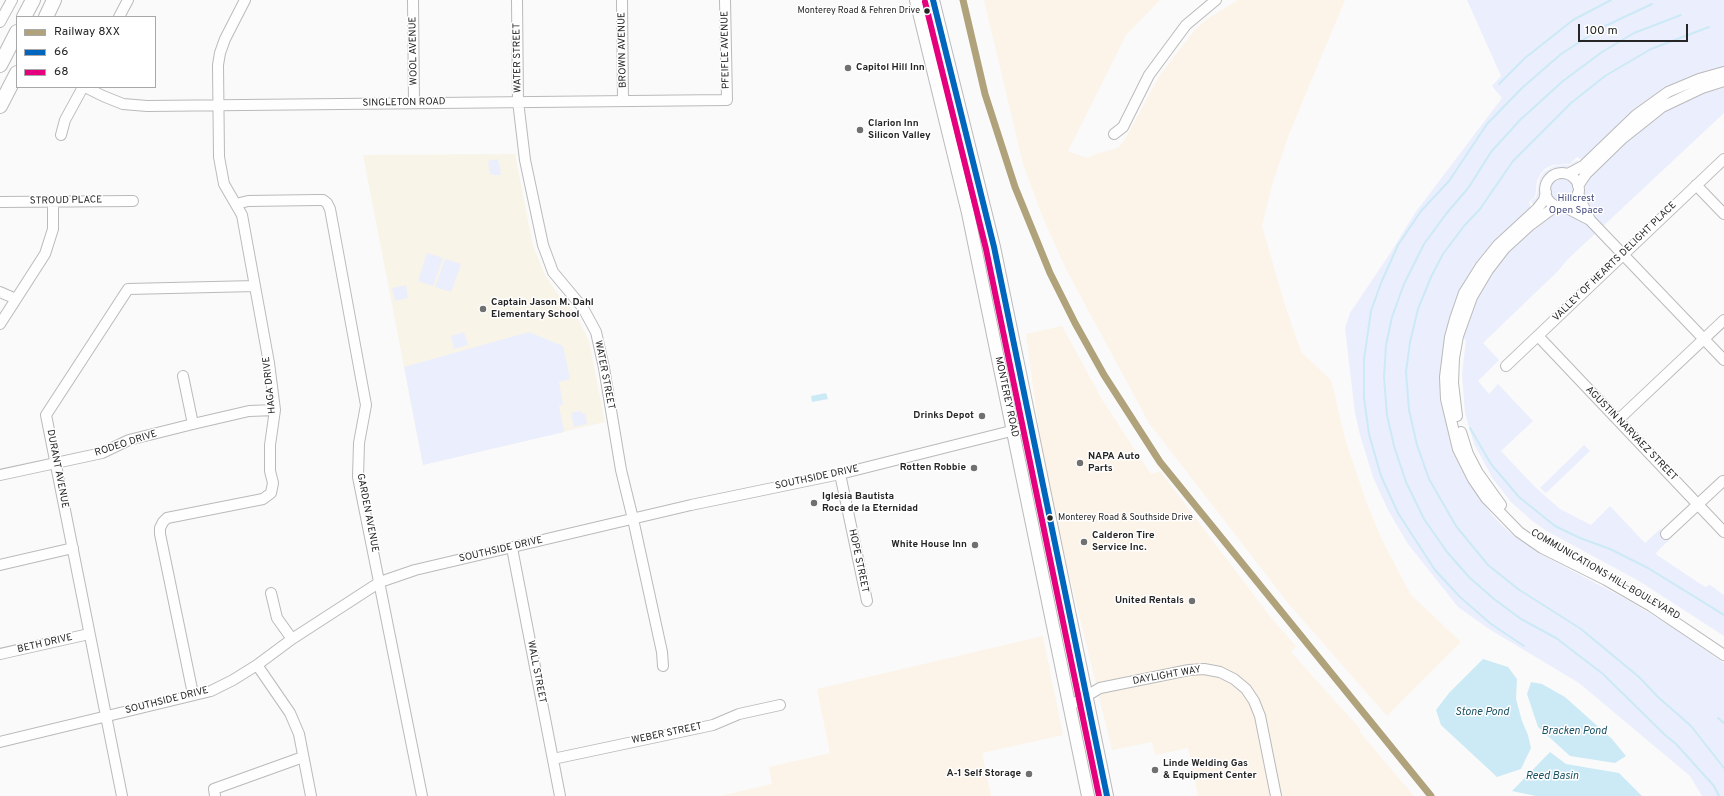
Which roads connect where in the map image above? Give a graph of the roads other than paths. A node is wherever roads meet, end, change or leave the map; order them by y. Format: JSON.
{"nodes":[{"id":1,"x":12,"y":0,"type":"edge"},
{"id":2,"x":33,"y":0,"type":"edge"},
{"id":3,"x":54,"y":0,"type":"edge"},
{"id":4,"x":128,"y":0,"type":"edge"},
{"id":5,"x":245,"y":0,"type":"edge"},
{"id":6,"x":413,"y":0,"type":"edge"},
{"id":7,"x":517,"y":0,"type":"edge"},
{"id":8,"x":622,"y":0,"type":"edge"},
{"id":9,"x":725,"y":0,"type":"edge"},
{"id":10,"x":916,"y":0,"type":"edge"},
{"id":11,"x":933,"y":0,"type":"edge"},
{"id":12,"x":1216,"y":0,"type":"edge"},
{"id":13,"x":25,"y":16,"type":"edge"},
{"id":14,"x":46,"y":16,"type":"edge"},
{"id":15,"x":120,"y":16,"type":"edge"},
{"id":16,"x":0,"y":22,"type":"edge"},
{"id":17,"x":16,"y":34,"type":"edge"},
{"id":18,"x":0,"y":66,"type":"edge"},
{"id":19,"x":1724,"y":72,"type":"edge"},
{"id":20,"x":16,"y":75,"type":"edge"},
{"id":21,"x":1724,"y":81,"type":"edge"},
{"id":22,"x":83,"y":88,"type":"edge"},
{"id":23,"x":86,"y":88,"type":"edge"},
{"id":24,"x":727,"y":100,"type":"joint"},
{"id":25,"x":518,"y":101,"type":"junction"},
{"id":26,"x":623,"y":101,"type":"junction"},
{"id":27,"x":414,"y":103,"type":"junction"},
{"id":28,"x":219,"y":105,"type":"junction"},
{"id":29,"x":0,"y":106,"type":"edge"},
{"id":30,"x":1114,"y":134,"type":"dead end"},
{"id":31,"x":61,"y":135,"type":"dead end"},
{"id":32,"x":1724,"y":159,"type":"edge"},
{"id":33,"x":1568,"y":174,"type":"junction"},
{"id":34,"x":977,"y":178,"type":"junction"},
{"id":35,"x":961,"y":182,"type":"junction"},
{"id":36,"x":1696,"y":185,"type":"junction"},
{"id":37,"x":1578,"y":190,"type":"junction"},
{"id":38,"x":1546,"y":192,"type":"junction"},
{"id":39,"x":133,"y":201,"type":"dead end"},
{"id":40,"x":0,"y":202,"type":"edge"},
{"id":41,"x":53,"y":202,"type":"junction"},
{"id":42,"x":236,"y":204,"type":"junction"},
{"id":43,"x":1561,"y":206,"type":"junction"},
{"id":44,"x":1724,"y":214,"type":"edge"},
{"id":45,"x":1590,"y":220,"type":"junction"},
{"id":46,"x":1623,"y":255,"type":"junction"},
{"id":47,"x":255,"y":286,"type":"junction"},
{"id":48,"x":0,"y":292,"type":"edge"},
{"id":49,"x":16,"y":299,"type":"junction"},
{"id":50,"x":1724,"y":320,"type":"edge"},
{"id":51,"x":0,"y":324,"type":"edge"},
{"id":52,"x":1538,"y":336,"type":"junction"},
{"id":53,"x":1703,"y":339,"type":"junction"},
{"id":54,"x":1724,"y":360,"type":"edge"},
{"id":55,"x":1506,"y":366,"type":"dead end"},
{"id":56,"x":183,"y":376,"type":"dead end"},
{"id":57,"x":275,"y":410,"type":"junction"},
{"id":58,"x":1618,"y":420,"type":"junction"},
{"id":59,"x":193,"y":424,"type":"junction"},
{"id":60,"x":1032,"y":426,"type":"junction"},
{"id":61,"x":1013,"y":430,"type":"junction"},
{"id":62,"x":55,"y":463,"type":"junction"},
{"id":63,"x":840,"y":474,"type":"junction"},
{"id":64,"x":0,"y":475,"type":"edge"},
{"id":65,"x":1723,"y":481,"type":"dead end"},
{"id":66,"x":1698,"y":504,"type":"junction"},
{"id":67,"x":633,"y":519,"type":"junction"},
{"id":68,"x":1724,"y":532,"type":"edge"},
{"id":69,"x":1666,"y":534,"type":"dead end"},
{"id":70,"x":73,"y":548,"type":"junction"},
{"id":71,"x":512,"y":548,"type":"junction"},
{"id":72,"x":0,"y":565,"type":"edge"},
{"id":73,"x":380,"y":582,"type":"junction"},
{"id":74,"x":271,"y":593,"type":"dead end"},
{"id":75,"x":867,"y":601,"type":"dead end"},
{"id":76,"x":89,"y":634,"type":"junction"},
{"id":77,"x":292,"y":639,"type":"junction"},
{"id":78,"x":1724,"y":647,"type":"edge"},
{"id":79,"x":0,"y":654,"type":"edge"},
{"id":80,"x":1724,"y":655,"type":"edge"},
{"id":81,"x":257,"y":665,"type":"junction"},
{"id":82,"x":663,"y":666,"type":"dead end"},
{"id":83,"x":193,"y":694,"type":"junction"},
{"id":84,"x":1086,"y":696,"type":"junction"},
{"id":85,"x":780,"y":705,"type":"dead end"},
{"id":86,"x":1071,"y":706,"type":"junction"},
{"id":87,"x":107,"y":716,"type":"junction"},
{"id":88,"x":0,"y":742,"type":"edge"},
{"id":89,"x":303,"y":757,"type":"junction"},
{"id":90,"x":553,"y":759,"type":"junction"},
{"id":91,"x":122,"y":796,"type":"edge"},
{"id":92,"x":215,"y":796,"type":"edge"},
{"id":93,"x":311,"y":796,"type":"edge"},
{"id":94,"x":422,"y":796,"type":"edge"},
{"id":95,"x":560,"y":796,"type":"edge"},
{"id":96,"x":1088,"y":796,"type":"edge"},
{"id":97,"x":1107,"y":796,"type":"edge"},
{"id":98,"x":1276,"y":796,"type":"edge"}],
"edges":[{"from":1,"to":16,"type":"street"},
{"from":2,"to":13,"type":"highway"},
{"from":3,"to":14,"type":"highway"},
{"from":4,"to":15,"type":"street"},
{"from":5,"to":28,"type":"street","name":"HAGA DRIVE"},
{"from":6,"to":27,"type":"street","name":"WOOL AVENUE"},
{"from":7,"to":25,"type":"street","name":"WATER STREET"},
{"from":8,"to":26,"type":"street","name":"BROWN AVENUE"},
{"from":9,"to":24,"type":"street","name":"PFEIFLE AVENUE"},
{"from":10,"to":35,"type":"main road","name":"MONTEREY ROAD"},
{"from":11,"to":34,"type":"main road","name":"MONTEREY ROAD"},
{"from":12,"to":30,"type":"street"},
{"from":17,"to":18,"type":"highway"},
{"from":19,"to":33,"type":"street"},
{"from":20,"to":29,"type":"highway"},
{"from":21,"to":37,"type":"street"},
{"from":22,"to":31,"type":"street"},
{"from":23,"to":28,"type":"street","name":"SINGLETON ROAD"},
{"from":24,"to":26,"type":"street","name":"SINGLETON ROAD"},
{"from":25,"to":26,"type":"street","name":"SINGLETON ROAD"},
{"from":25,"to":27,"type":"street","name":"SINGLETON ROAD"},
{"from":25,"to":67,"type":"street","name":"WATER STREET"},
{"from":27,"to":28,"type":"street","name":"SINGLETON ROAD"},
{"from":28,"to":42,"type":"street","name":"HAGA DRIVE"},
{"from":32,"to":36,"type":"street","name":"VALLEY OF HEARTS DELIGHT PLACE"},
{"from":33,"to":37,"type":"street"},
{"from":33,"to":38,"type":"street"},
{"from":34,"to":35,"type":"main road"},
{"from":34,"to":60,"type":"main road","name":"MONTEREY ROAD"},
{"from":35,"to":61,"type":"main road","name":"MONTEREY ROAD"},
{"from":36,"to":44,"type":"street"},
{"from":36,"to":46,"type":"street","name":"VALLEY OF HEARTS DELIGHT PLACE"},
{"from":37,"to":43,"type":"street"},
{"from":37,"to":45,"type":"street"},
{"from":38,"to":43,"type":"street"},
{"from":38,"to":80,"type":"street","name":"COMMUNICATIONS HILL BOULEVARD"},
{"from":39,"to":41,"type":"street","name":"STROUD PLACE"},
{"from":40,"to":41,"type":"street","name":"STROUD PLACE"},
{"from":41,"to":49,"type":"street"},
{"from":42,"to":47,"type":"street","name":"HAGA DRIVE"},
{"from":42,"to":73,"type":"street","name":"GARDEN AVENUE"},
{"from":43,"to":45,"type":"street"},
{"from":43,"to":78,"type":"street","name":"COMMUNICATIONS HILL BOULEVARD"},
{"from":45,"to":46,"type":"street"},
{"from":46,"to":52,"type":"street","name":"VALLEY OF HEARTS DELIGHT PLACE"},
{"from":46,"to":53,"type":"street"},
{"from":47,"to":57,"type":"street","name":"HAGA DRIVE"},
{"from":47,"to":62,"type":"street","name":"DURANT AVENUE"},
{"from":48,"to":49,"type":"street"},
{"from":49,"to":51,"type":"street"},
{"from":50,"to":53,"type":"street"},
{"from":52,"to":55,"type":"street","name":"VALLEY OF HEARTS DELIGHT PLACE"},
{"from":52,"to":58,"type":"street","name":"AGUSTIN NARVAEZ STREET"},
{"from":53,"to":54,"type":"street"},
{"from":53,"to":58,"type":"street"},
{"from":56,"to":59,"type":"street"},
{"from":57,"to":59,"type":"street","name":"RODEO DRIVE"},
{"from":57,"to":83,"type":"street","name":"HAGA DRIVE"},
{"from":58,"to":66,"type":"street","name":"AGUSTIN NARVAEZ STREET"},
{"from":59,"to":62,"type":"street","name":"RODEO DRIVE"},
{"from":60,"to":61,"type":"street","name":"SOUTHSIDE DRIVE"},
{"from":60,"to":84,"type":"main road","name":"MONTEREY ROAD"},
{"from":61,"to":63,"type":"street","name":"SOUTHSIDE DRIVE"},
{"from":61,"to":86,"type":"main road","name":"MONTEREY ROAD"},
{"from":62,"to":64,"type":"street","name":"RODEO DRIVE"},
{"from":62,"to":70,"type":"street","name":"DURANT AVENUE"},
{"from":63,"to":67,"type":"street","name":"SOUTHSIDE DRIVE"},
{"from":63,"to":75,"type":"street","name":"HOPE STREET"},
{"from":65,"to":66,"type":"street"},
{"from":66,"to":68,"type":"street","name":"AGUSTIN NARVAEZ STREET"},
{"from":66,"to":69,"type":"street"},
{"from":67,"to":71,"type":"street","name":"SOUTHSIDE DRIVE"},
{"from":67,"to":82,"type":"street","name":"WATER STREET"},
{"from":70,"to":72,"type":"street"},
{"from":70,"to":76,"type":"street","name":"DURANT AVENUE"},
{"from":71,"to":73,"type":"street","name":"SOUTHSIDE DRIVE"},
{"from":71,"to":90,"type":"street","name":"WALL STREET"},
{"from":73,"to":77,"type":"street","name":"SOUTHSIDE DRIVE"},
{"from":73,"to":94,"type":"street","name":"GARDEN AVENUE"},
{"from":74,"to":77,"type":"street"},
{"from":76,"to":79,"type":"street","name":"BETH DRIVE"},
{"from":76,"to":87,"type":"street","name":"DURANT AVENUE"},
{"from":77,"to":81,"type":"street","name":"SOUTHSIDE DRIVE"},
{"from":81,"to":83,"type":"street","name":"SOUTHSIDE DRIVE"},
{"from":81,"to":89,"type":"street"},
{"from":83,"to":87,"type":"street","name":"SOUTHSIDE DRIVE"},
{"from":84,"to":86,"type":"street","name":"DAYLIGHT WAY"},
{"from":84,"to":97,"type":"main road","name":"MONTEREY ROAD"},
{"from":84,"to":98,"type":"street","name":"DAYLIGHT WAY"},
{"from":85,"to":90,"type":"street","name":"WEBER STREET"},
{"from":86,"to":96,"type":"main road","name":"MONTEREY ROAD"},
{"from":87,"to":88,"type":"street","name":"SOUTHSIDE DRIVE"},
{"from":87,"to":91,"type":"street","name":"DURANT AVENUE"},
{"from":89,"to":92,"type":"street"},
{"from":89,"to":93,"type":"street"},
{"from":90,"to":95,"type":"street","name":"WALL STREET"}]}
